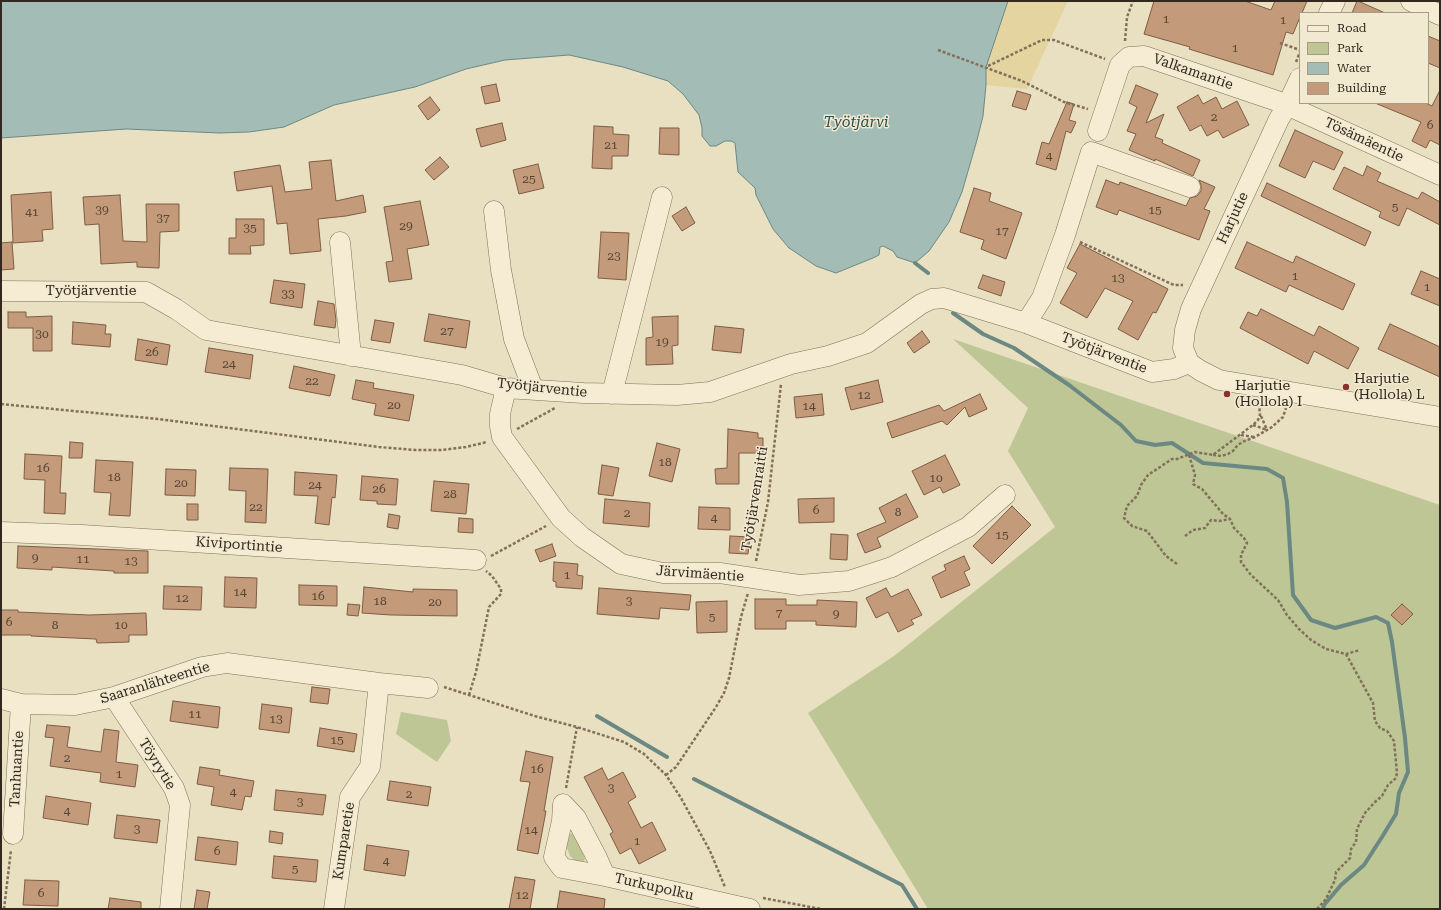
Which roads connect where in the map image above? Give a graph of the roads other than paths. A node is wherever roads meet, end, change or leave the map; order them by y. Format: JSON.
{"nodes":[{"id":1,"x":1335,"y":1,"type":"edge"},
{"id":2,"x":1411,"y":1,"type":"edge"},
{"id":3,"x":1330,"y":12,"type":"edge"},
{"id":4,"x":1440,"y":15,"type":"edge"},
{"id":5,"x":1299,"y":80,"type":"edge"},
{"id":6,"x":1287,"y":106,"type":"junction"},
{"id":7,"x":1100,"y":122,"type":"road end"},
{"id":8,"x":1440,"y":175,"type":"edge"},
{"id":9,"x":1190,"y":186,"type":"dead end"},
{"id":10,"x":662,"y":197,"type":"dead end"},
{"id":11,"x":494,"y":211,"type":"dead end"},
{"id":12,"x":340,"y":242,"type":"dead end"},
{"id":13,"x":1,"y":291,"type":"edge"},
{"id":14,"x":1026,"y":323,"type":"junction"},
{"id":15,"x":351,"y":356,"type":"junction"},
{"id":16,"x":1188,"y":363,"type":"junction"},
{"id":17,"x":506,"y":388,"type":"junction"},
{"id":18,"x":533,"y":389,"type":"junction"},
{"id":19,"x":612,"y":394,"type":"junction"},
{"id":20,"x":1440,"y":417,"type":"edge"},
{"id":21,"x":1005,"y":495,"type":"dead end"},
{"id":22,"x":1,"y":532,"type":"edge"},
{"id":23,"x":476,"y":560,"type":"road end"},
{"id":24,"x":380,"y":683,"type":"junction"},
{"id":25,"x":428,"y":688,"type":"road end"},
{"id":26,"x":114,"y":697,"type":"junction"},
{"id":27,"x":1,"y":699,"type":"edge"},
{"id":28,"x":21,"y":704,"type":"junction"},
{"id":29,"x":13,"y":834,"type":"road end"},
{"id":30,"x":604,"y":876,"type":"junction"},
{"id":31,"x":754,"y":903,"type":"edge"},
{"id":32,"x":170,"y":909,"type":"edge"},
{"id":33,"x":334,"y":909,"type":"edge"}],
"edges":[{"from":1,"to":3,"type":"street"},
{"from":2,"to":4,"type":"street"},
{"from":5,"to":6,"type":"street","name":"Harjutie"},
{"from":6,"to":7,"type":"street","name":"Valkamantie"},
{"from":6,"to":8,"type":"street","name":"Tösämäentie"},
{"from":6,"to":16,"type":"street","name":"Harjutie"},
{"from":9,"to":14,"type":"street"},
{"from":10,"to":19,"type":"street"},
{"from":11,"to":18,"type":"street"},
{"from":12,"to":15,"type":"street"},
{"from":13,"to":15,"type":"street","name":"Työtjärventie"},
{"from":14,"to":16,"type":"street","name":"Työtjärventie"},
{"from":14,"to":19,"type":"street","name":"Työtjärventie"},
{"from":15,"to":17,"type":"street","name":"Työtjärventie"},
{"from":16,"to":20,"type":"street"},
{"from":17,"to":18,"type":"street","name":"Työtjärventie"},
{"from":17,"to":21,"type":"street","name":"Järvimäentie"},
{"from":18,"to":19,"type":"street","name":"Työtjärventie"},
{"from":22,"to":23,"type":"street","name":"Kiviportintie"},
{"from":24,"to":25,"type":"street","name":"Saaranlähteentie"},
{"from":24,"to":26,"type":"street","name":"Saaranlähteentie"},
{"from":24,"to":33,"type":"street","name":"Kumparetie"},
{"from":26,"to":28,"type":"street","name":"Saaranlähteentie"},
{"from":26,"to":32,"type":"street","name":"Töyrytie"},
{"from":27,"to":28,"type":"street","name":"Saaranlähteentie"},
{"from":28,"to":29,"type":"street","name":"Tanhuantie"},
{"from":30,"to":30,"type":"street","name":"Turkupolku"},
{"from":30,"to":31,"type":"street","name":"Turkupolku"}]}
